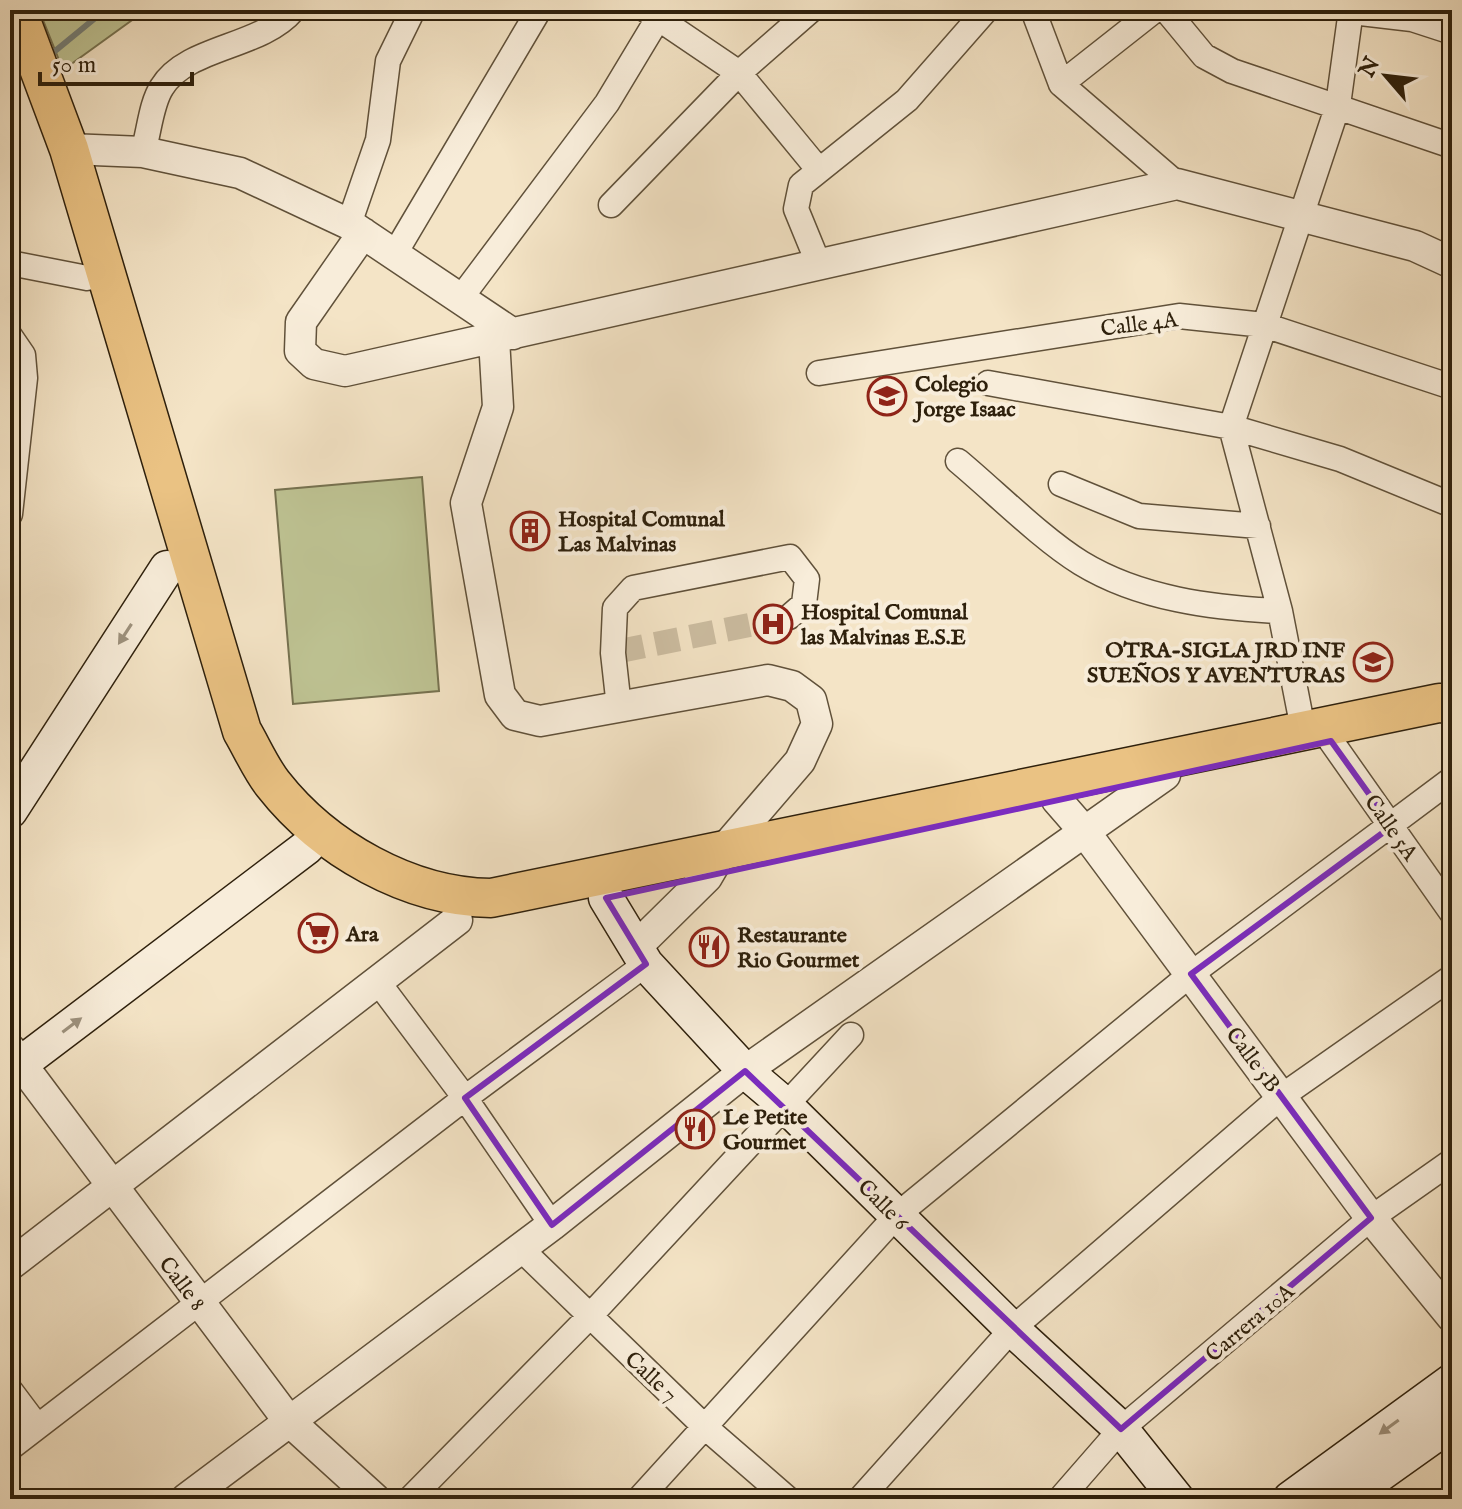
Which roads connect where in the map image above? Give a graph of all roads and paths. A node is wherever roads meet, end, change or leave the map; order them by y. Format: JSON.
{"nodes":[{"id":1,"x":17,"y":10,"type":"edge"},
{"id":2,"x":293,"y":10,"type":"edge"},
{"id":3,"x":413,"y":10,"type":"edge"},
{"id":4,"x":539,"y":10,"type":"edge"},
{"id":5,"x":811,"y":10,"type":"edge"},
{"id":6,"x":986,"y":10,"type":"edge"},
{"id":7,"x":1033,"y":10,"type":"edge"},
{"id":8,"x":1155,"y":10,"type":"edge"},
{"id":9,"x":1166,"y":10,"type":"edge"},
{"id":10,"x":1351,"y":11,"type":"edge"},
{"id":11,"x":656,"y":12,"type":"edge"},
{"id":12,"x":1452,"y":32,"type":"edge"},
{"id":13,"x":10,"y":66,"type":"edge"},
{"id":14,"x":739,"y":73,"type":"junction"},
{"id":15,"x":1061,"y":84,"type":"junction"},
{"id":16,"x":37,"y":100,"type":"junction"},
{"id":17,"x":1338,"y":105,"type":"junction"},
{"id":18,"x":1452,"y":146,"type":"edge"},
{"id":19,"x":69,"y":149,"type":"junction"},
{"id":20,"x":143,"y":152,"type":"junction"},
{"id":21,"x":818,"y":169,"type":"junction"},
{"id":22,"x":1177,"y":184,"type":"junction"},
{"id":23,"x":611,"y":205,"type":"dead end"},
{"id":24,"x":1300,"y":214,"type":"junction"},
{"id":25,"x":356,"y":229,"type":"junction"},
{"id":26,"x":394,"y":255,"type":"junction"},
{"id":27,"x":10,"y":263,"type":"edge"},
{"id":28,"x":1452,"y":263,"type":"edge"},
{"id":29,"x":819,"y":265,"type":"junction"},
{"id":30,"x":87,"y":278,"type":"junction"},
{"id":31,"x":460,"y":299,"type":"junction"},
{"id":32,"x":1264,"y":325,"type":"junction"},
{"id":33,"x":10,"y":336,"type":"edge"},
{"id":34,"x":504,"y":337,"type":"junction"},
{"id":35,"x":819,"y":373,"type":"dead end"},
{"id":36,"x":25,"y":378,"type":"junction"},
{"id":37,"x":988,"y":383,"type":"dead end"},
{"id":38,"x":1452,"y":387,"type":"edge"},
{"id":39,"x":10,"y":402,"type":"edge"},
{"id":40,"x":1231,"y":427,"type":"junction"},
{"id":41,"x":958,"y":461,"type":"dead end"},
{"id":42,"x":1061,"y":484,"type":"dead end"},
{"id":43,"x":1452,"y":505,"type":"edge"},
{"id":44,"x":10,"y":514,"type":"edge"},
{"id":45,"x":1258,"y":526,"type":"junction"},
{"id":46,"x":167,"y":568,"type":"junction"},
{"id":47,"x":1280,"y":611,"type":"junction"},
{"id":48,"x":789,"y":617,"type":"dead end"},
{"id":49,"x":1452,"y":704,"type":"edge"},
{"id":50,"x":619,"y":707,"type":"junction"},
{"id":51,"x":1452,"y":727,"type":"edge"},
{"id":52,"x":1317,"y":735,"type":"junction"},
{"id":53,"x":1165,"y":775,"type":"junction"},
{"id":54,"x":1452,"y":779,"type":"edge"},
{"id":55,"x":1057,"y":800,"type":"junction"},
{"id":56,"x":10,"y":811,"type":"edge"},
{"id":57,"x":1392,"y":826,"type":"junction"},
{"id":58,"x":1084,"y":831,"type":"junction"},
{"id":59,"x":307,"y":847,"type":"junction"},
{"id":60,"x":714,"y":865,"type":"junction"},
{"id":61,"x":606,"y":898,"type":"junction"},
{"id":62,"x":1452,"y":913,"type":"edge"},
{"id":63,"x":457,"y":920,"type":"junction"},
{"id":64,"x":641,"y":956,"type":"junction"},
{"id":65,"x":1191,"y":974,"type":"junction"},
{"id":66,"x":1452,"y":977,"type":"edge"},
{"id":67,"x":378,"y":982,"type":"junction"},
{"id":68,"x":851,"y":1035,"type":"dead end"},
{"id":69,"x":14,"y":1061,"type":"edge"},
{"id":70,"x":745,"y":1071,"type":"junction"},
{"id":71,"x":1282,"y":1096,"type":"junction"},
{"id":72,"x":465,"y":1098,"type":"junction"},
{"id":73,"x":784,"y":1104,"type":"junction"},
{"id":74,"x":1452,"y":1161,"type":"edge"},
{"id":75,"x":110,"y":1187,"type":"junction"},
{"id":76,"x":896,"y":1216,"type":"junction"},
{"id":77,"x":1371,"y":1218,"type":"junction"},
{"id":78,"x":552,"y":1225,"type":"junction"},
{"id":79,"x":520,"y":1248,"type":"junction"},
{"id":80,"x":10,"y":1265,"type":"edge"},
{"id":81,"x":199,"y":1305,"type":"junction"},
{"id":82,"x":589,"y":1317,"type":"junction"},
{"id":83,"x":1452,"y":1317,"type":"edge"},
{"id":84,"x":1012,"y":1329,"type":"junction"},
{"id":85,"x":1452,"y":1381,"type":"edge"},
{"id":86,"x":10,"y":1390,"type":"edge"},
{"id":87,"x":288,"y":1420,"type":"junction"},
{"id":88,"x":37,"y":1426,"type":"junction"},
{"id":89,"x":1451,"y":1426,"type":"edge"},
{"id":90,"x":705,"y":1427,"type":"junction"},
{"id":91,"x":1121,"y":1429,"type":"junction"},
{"id":92,"x":10,"y":1448,"type":"edge"},
{"id":93,"x":186,"y":1499,"type":"edge"},
{"id":94,"x":375,"y":1499,"type":"edge"},
{"id":95,"x":410,"y":1499,"type":"edge"},
{"id":96,"x":639,"y":1499,"type":"edge"},
{"id":97,"x":788,"y":1499,"type":"edge"},
{"id":98,"x":860,"y":1499,"type":"edge"},
{"id":99,"x":1060,"y":1499,"type":"edge"},
{"id":100,"x":1177,"y":1499,"type":"edge"},
{"id":101,"x":1290,"y":1499,"type":"edge"},
{"id":102,"x":1345,"y":1499,"type":"edge"}],
"edges":[{"from":1,"to":16,"type":"main road"},
{"from":2,"to":20,"type":"street"},
{"from":3,"to":25,"type":"street"},
{"from":4,"to":26,"type":"street"},
{"from":5,"to":14,"type":"street"},
{"from":6,"to":21,"type":"street"},
{"from":7,"to":15,"type":"street"},
{"from":8,"to":15,"type":"street"},
{"from":9,"to":17,"type":"street"},
{"from":10,"to":12,"type":"street"},
{"from":10,"to":17,"type":"street"},
{"from":11,"to":14,"type":"street"},
{"from":11,"to":31,"type":"street"},
{"from":13,"to":16,"type":"main road"},
{"from":14,"to":21,"type":"street"},
{"from":14,"to":23,"type":"street"},
{"from":15,"to":22,"type":"street"},
{"from":16,"to":19,"type":"main road"},
{"from":16,"to":30,"type":"main road"},
{"from":17,"to":18,"type":"street"},
{"from":17,"to":24,"type":"street"},
{"from":19,"to":20,"type":"street"},
{"from":19,"to":60,"type":"main road"},
{"from":20,"to":25,"type":"street"},
{"from":21,"to":29,"type":"street"},
{"from":22,"to":24,"type":"street"},
{"from":22,"to":29,"type":"street"},
{"from":24,"to":28,"type":"street"},
{"from":24,"to":32,"type":"street"},
{"from":25,"to":26,"type":"street"},
{"from":25,"to":34,"type":"street"},
{"from":26,"to":31,"type":"street"},
{"from":27,"to":30,"type":"street"},
{"from":29,"to":34,"type":"street"},
{"from":30,"to":46,"type":"main road"},
{"from":31,"to":34,"type":"street"},
{"from":32,"to":35,"type":"street","name":"Calle 4A"},
{"from":32,"to":38,"type":"street","name":"Calle 4A"},
{"from":32,"to":40,"type":"street"},
{"from":33,"to":36,"type":"street"},
{"from":34,"to":50,"type":"street"},
{"from":36,"to":39,"type":"street"},
{"from":36,"to":44,"type":"street"},
{"from":37,"to":40,"type":"street"},
{"from":40,"to":43,"type":"street"},
{"from":40,"to":45,"type":"street"},
{"from":41,"to":47,"type":"street"},
{"from":42,"to":45,"type":"street"},
{"from":45,"to":47,"type":"street"},
{"from":46,"to":56,"type":"main road","one_way":true},
{"from":46,"to":59,"type":"main road"},
{"from":47,"to":52,"type":"street"},
{"from":48,"to":50,"type":"street"},
{"from":49,"to":52,"type":"main road"},
{"from":50,"to":60,"type":"street"},
{"from":51,"to":52,"type":"main road"},
{"from":52,"to":53,"type":"main road"},
{"from":52,"to":57,"type":"street","name":"Calle 5A"},
{"from":52,"to":60,"type":"main road"},
{"from":53,"to":55,"type":"main road"},
{"from":53,"to":58,"type":"street"},
{"from":54,"to":57,"type":"street"},
{"from":55,"to":58,"type":"street","name":"Calle 5B"},
{"from":55,"to":60,"type":"main road"},
{"from":57,"to":62,"type":"street","name":"Calle 5A"},
{"from":57,"to":65,"type":"street"},
{"from":58,"to":65,"type":"street","name":"Calle 5B"},
{"from":58,"to":70,"type":"street"},
{"from":59,"to":63,"type":"main road"},
{"from":69,"to":59,"type":"main road","one_way":true},
{"from":60,"to":61,"type":"main road"},
{"from":60,"to":64,"type":"street"},
{"from":61,"to":63,"type":"main road"},
{"from":61,"to":64,"type":"main road","name":"Calle 6"},
{"from":63,"to":67,"type":"street"},
{"from":64,"to":70,"type":"main road","name":"Calle 6"},
{"from":64,"to":72,"type":"street"},
{"from":65,"to":71,"type":"street","name":"Calle 5B"},
{"from":65,"to":76,"type":"street"},
{"from":66,"to":71,"type":"street"},
{"from":67,"to":72,"type":"street"},
{"from":67,"to":75,"type":"street"},
{"from":68,"to":73,"type":"street"},
{"from":69,"to":75,"type":"street","name":"Calle 8"},
{"from":70,"to":73,"type":"main road","name":"Calle 6"},
{"from":70,"to":78,"type":"street"},
{"from":71,"to":77,"type":"street","name":"Calle 5B"},
{"from":71,"to":84,"type":"street"},
{"from":72,"to":78,"type":"street"},
{"from":72,"to":81,"type":"street"},
{"from":73,"to":76,"type":"main road","name":"Calle 6"},
{"from":73,"to":82,"type":"street"},
{"from":74,"to":77,"type":"street","name":"Carrera 10A"},
{"from":75,"to":80,"type":"street"},
{"from":75,"to":81,"type":"street","name":"Calle 8"},
{"from":76,"to":84,"type":"main road","name":"Calle 6"},
{"from":76,"to":90,"type":"street"},
{"from":77,"to":83,"type":"street","name":"Calle 5B"},
{"from":77,"to":91,"type":"street","name":"Carrera 10A"},
{"from":78,"to":79,"type":"street"},
{"from":79,"to":82,"type":"street","name":"Calle 7"},
{"from":79,"to":87,"type":"street"},
{"from":81,"to":87,"type":"street","name":"Calle 8"},
{"from":81,"to":88,"type":"street"},
{"from":82,"to":90,"type":"street","name":"Calle 7"},
{"from":82,"to":95,"type":"street"},
{"from":84,"to":91,"type":"main road","name":"Calle 6"},
{"from":84,"to":98,"type":"street"},
{"from":85,"to":101,"type":"main road","one_way":true},
{"from":86,"to":88,"type":"street"},
{"from":87,"to":93,"type":"street"},
{"from":87,"to":94,"type":"street","name":"Calle 8"},
{"from":88,"to":92,"type":"street"},
{"from":89,"to":102,"type":"main road"},
{"from":90,"to":96,"type":"street"},
{"from":90,"to":97,"type":"street","name":"Calle 7"},
{"from":91,"to":99,"type":"street","name":"Carrera 10A"},
{"from":91,"to":100,"type":"main road","name":"Calle 6"}]}
